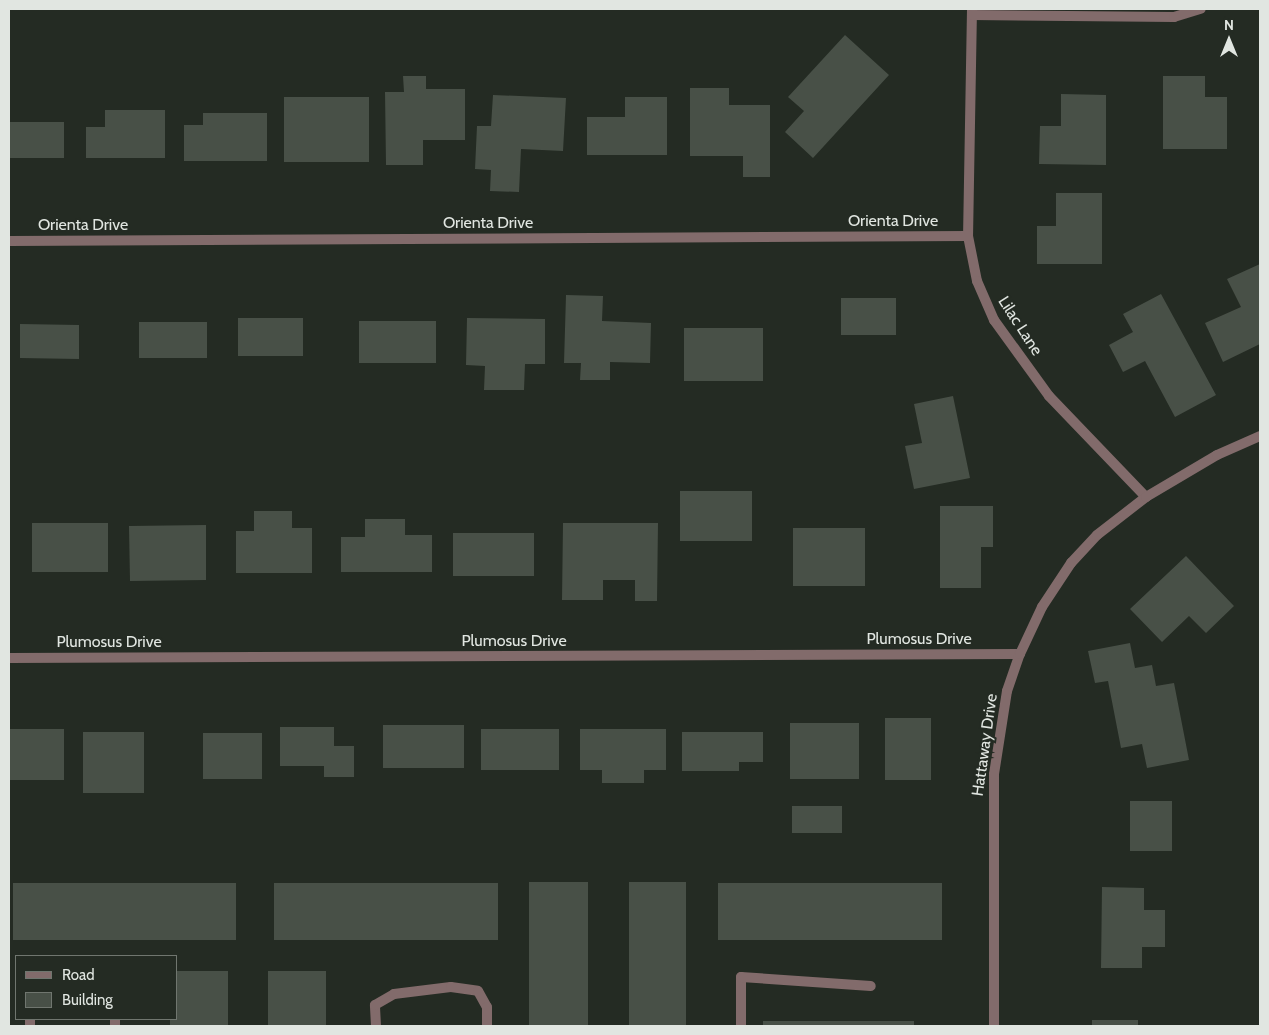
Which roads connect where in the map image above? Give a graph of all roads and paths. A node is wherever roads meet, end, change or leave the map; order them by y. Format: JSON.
{"nodes":[{"id":1,"x":1201,"y":9,"type":"edge"},
{"id":2,"x":972,"y":12,"type":"edge"},
{"id":3,"x":968,"y":236,"type":"junction"},
{"id":4,"x":9,"y":241,"type":"edge"},
{"id":5,"x":1260,"y":436,"type":"edge"},
{"id":6,"x":1146,"y":497,"type":"junction"},
{"id":7,"x":1020,"y":654,"type":"junction"},
{"id":8,"x":9,"y":658,"type":"edge"},
{"id":9,"x":871,"y":986,"type":"dead end"},
{"id":10,"x":376,"y":1026,"type":"edge"},
{"id":11,"x":486,"y":1026,"type":"edge"},
{"id":12,"x":741,"y":1026,"type":"edge"},
{"id":13,"x":994,"y":1026,"type":"edge"}],
"edges":[{"from":1,"to":2,"type":"street"},
{"from":2,"to":3,"type":"street","name":"Lilac Lane"},
{"from":3,"to":4,"type":"street","name":"Orienta Drive"},
{"from":3,"to":6,"type":"street","name":"Lilac Lane"},
{"from":5,"to":6,"type":"street","name":"Hattaway Drive"},
{"from":6,"to":7,"type":"street","name":"Hattaway Drive"},
{"from":7,"to":8,"type":"street","name":"Plumosus Drive"},
{"from":7,"to":13,"type":"street","name":"Hattaway Drive"},
{"from":9,"to":12,"type":"street"},
{"from":10,"to":11,"type":"street"}]}
